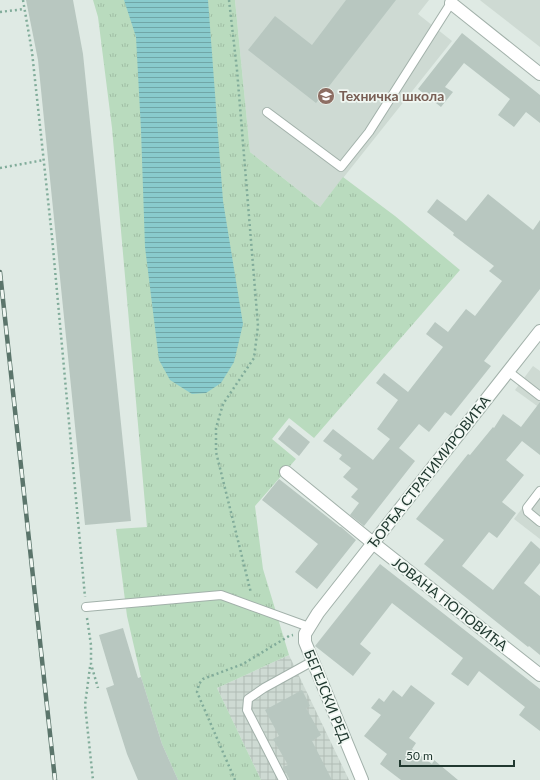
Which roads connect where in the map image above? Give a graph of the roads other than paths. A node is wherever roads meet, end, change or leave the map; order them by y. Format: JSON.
{"nodes":[{"id":1,"x":451,"y":3,"type":"joint"},
{"id":2,"x":540,"y":74,"type":"edge"},
{"id":3,"x":267,"y":112,"type":"dead end"},
{"id":4,"x":540,"y":331,"type":"edge"},
{"id":5,"x":509,"y":372,"type":"junction"},
{"id":6,"x":540,"y":396,"type":"edge"},
{"id":7,"x":286,"y":472,"type":"dead end"},
{"id":8,"x":540,"y":491,"type":"edge"},
{"id":9,"x":540,"y":522,"type":"edge"},
{"id":10,"x":373,"y":543,"type":"junction"},
{"id":11,"x":86,"y":607,"type":"road end"},
{"id":12,"x":307,"y":630,"type":"junction"},
{"id":13,"x":313,"y":661,"type":"junction"},
{"id":14,"x":540,"y":675,"type":"edge"},
{"id":15,"x":283,"y":780,"type":"edge"},
{"id":16,"x":362,"y":780,"type":"edge"}],
"edges":[{"from":1,"to":2,"type":"street"},
{"from":1,"to":3,"type":"lane"},
{"from":4,"to":5,"type":"street","name":"ЂОРЂА СТРАТИМИРОВИЋА"},
{"from":5,"to":6,"type":"lane"},
{"from":5,"to":10,"type":"street","name":"ЂОРЂА СТРАТИМИРОВИЋА"},
{"from":7,"to":10,"type":"street","name":"ЈОВАНА ПОПОВИЋА"},
{"from":8,"to":9,"type":"lane"},
{"from":10,"to":12,"type":"street","name":"ЂОРЂА СТРАТИМИРОВИЋА"},
{"from":10,"to":14,"type":"street","name":"ЈОВАНА ПОПОВИЋА"},
{"from":11,"to":12,"type":"lane"},
{"from":12,"to":13,"type":"street","name":"БЕГЕЈСКИ РЕД"},
{"from":13,"to":15,"type":"lane"},
{"from":13,"to":16,"type":"street","name":"БЕГЕЈСКИ РЕД"}]}
